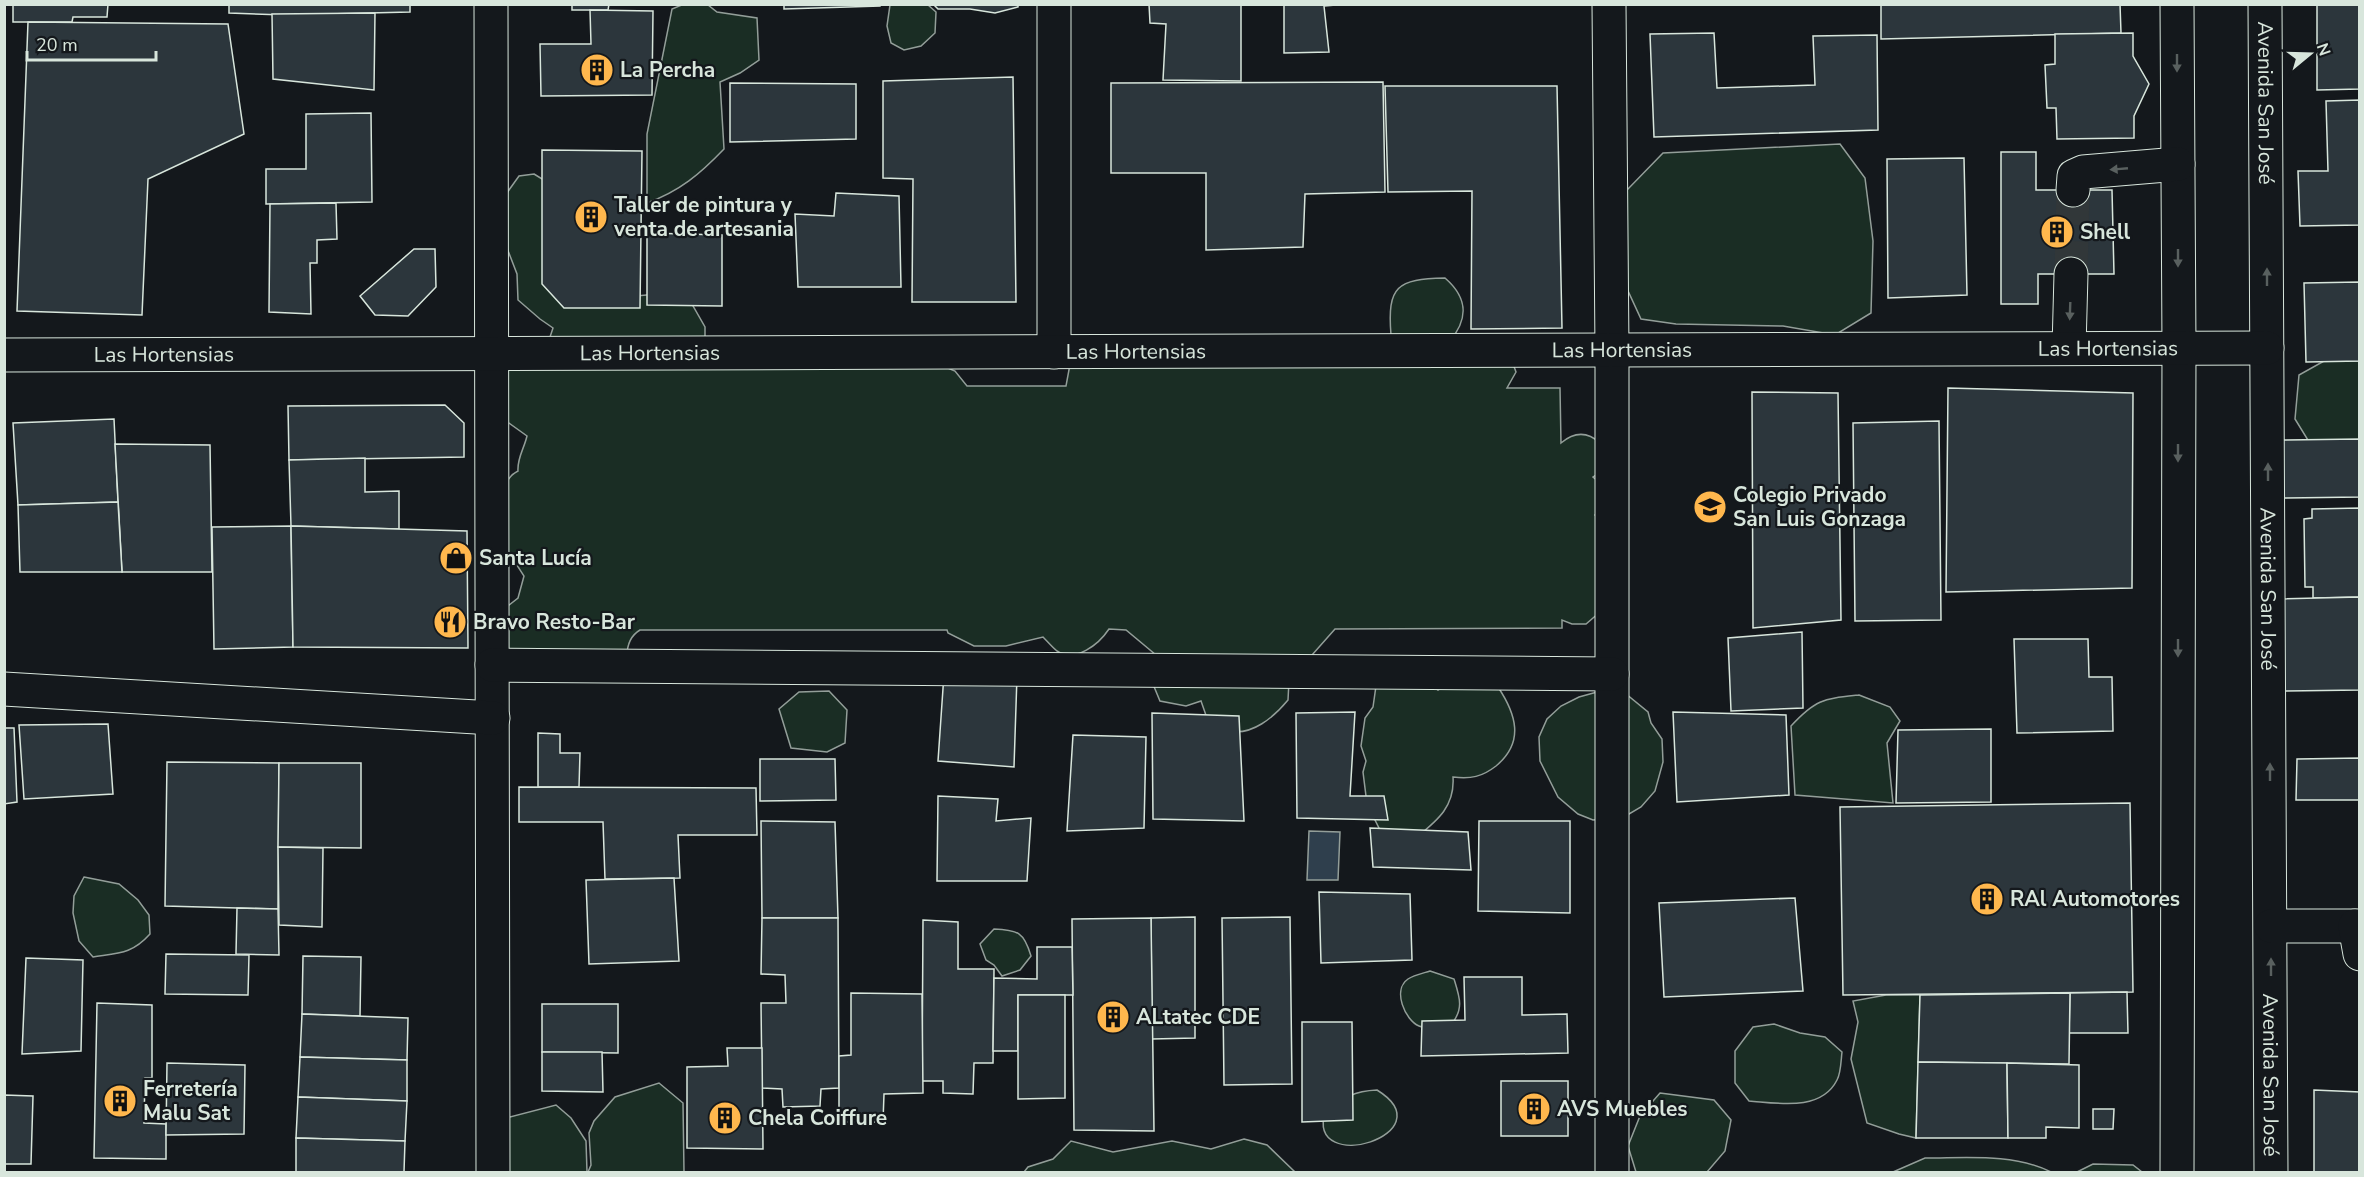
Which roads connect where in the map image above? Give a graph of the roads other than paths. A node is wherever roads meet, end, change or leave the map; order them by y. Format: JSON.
{"nodes":[{"id":1,"x":491,"y":4,"type":"edge"},
{"id":2,"x":1054,"y":4,"type":"edge"},
{"id":3,"x":1609,"y":4,"type":"edge"},
{"id":4,"x":2177,"y":4,"type":"edge"},
{"id":5,"x":2265,"y":4,"type":"edge"},
{"id":6,"x":2178,"y":164,"type":"junction"},
{"id":7,"x":2073,"y":190,"type":"tunnel mouth"},
{"id":8,"x":2071,"y":274,"type":"tunnel mouth"},
{"id":9,"x":2069,"y":348,"type":"junction"},
{"id":10,"x":2179,"y":348,"type":"junction"},
{"id":11,"x":2267,"y":348,"type":"junction"},
{"id":12,"x":1612,"y":350,"type":"junction"},
{"id":13,"x":1054,"y":352,"type":"junction"},
{"id":14,"x":491,"y":353,"type":"junction"},
{"id":15,"x":4,"y":355,"type":"edge"},
{"id":16,"x":492,"y":665,"type":"junction"},
{"id":17,"x":1612,"y":674,"type":"junction"},
{"id":18,"x":4,"y":689,"type":"edge"},
{"id":19,"x":492,"y":718,"type":"junction"},
{"id":20,"x":2271,"y":926,"type":"junction"},
{"id":21,"x":2358,"y":935,"type":"edge"},
{"id":22,"x":493,"y":1173,"type":"edge"},
{"id":23,"x":1612,"y":1173,"type":"edge"},
{"id":24,"x":2177,"y":1173,"type":"edge"},
{"id":25,"x":2271,"y":1173,"type":"edge"}],
"edges":[{"from":1,"to":14,"type":"street"},
{"from":2,"to":13,"type":"street"},
{"from":3,"to":12,"type":"street"},
{"from":4,"to":6,"type":"street","one_way":true},
{"from":11,"to":5,"type":"street","name":"Avenida San José","one_way":true},
{"from":6,"to":7,"type":"street","one_way":true},
{"from":6,"to":10,"type":"street","one_way":true},
{"from":8,"to":9,"type":"street","one_way":true},
{"from":9,"to":10,"type":"street","name":"Las Hortensias"},
{"from":9,"to":12,"type":"street","name":"Las Hortensias"},
{"from":10,"to":11,"type":"street","name":"Las Hortensias"},
{"from":10,"to":24,"type":"street","one_way":true},
{"from":20,"to":11,"type":"street","name":"Avenida San José","one_way":true},
{"from":12,"to":13,"type":"street","name":"Las Hortensias"},
{"from":12,"to":17,"type":"street"},
{"from":13,"to":14,"type":"street","name":"Las Hortensias"},
{"from":14,"to":15,"type":"street","name":"Las Hortensias"},
{"from":14,"to":16,"type":"street"},
{"from":16,"to":17,"type":"street"},
{"from":16,"to":19,"type":"street"},
{"from":17,"to":23,"type":"street"},
{"from":18,"to":19,"type":"street"},
{"from":19,"to":22,"type":"street"},
{"from":20,"to":21,"type":"street"},
{"from":25,"to":20,"type":"street","name":"Avenida San José","one_way":true}]}
